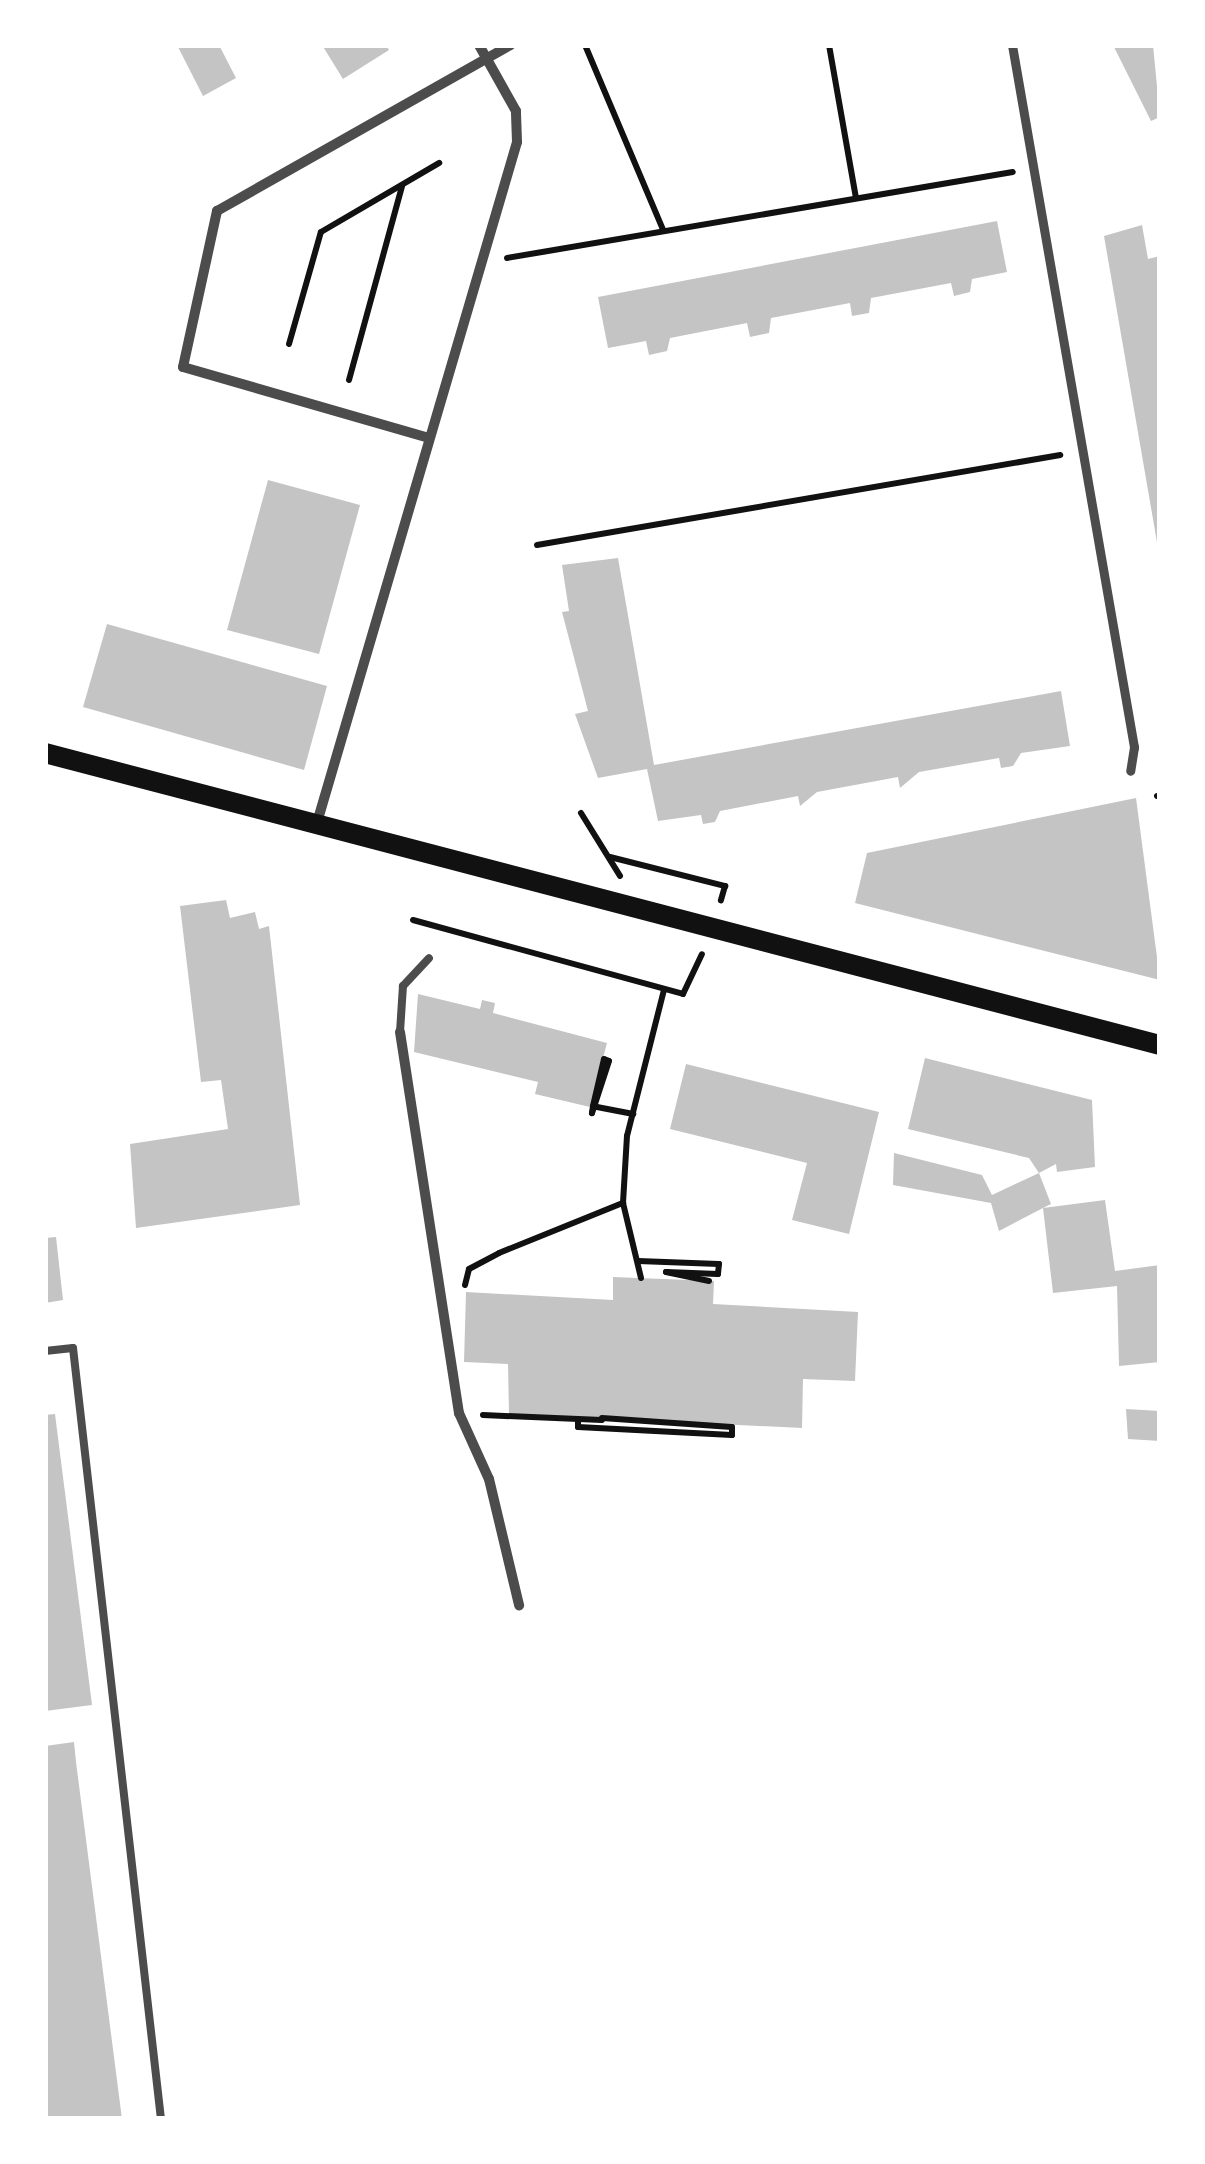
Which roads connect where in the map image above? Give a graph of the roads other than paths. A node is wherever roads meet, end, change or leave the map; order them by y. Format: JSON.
{"nodes":[{"id":1,"x":479,"y":45,"type":"edge"},
{"id":2,"x":510,"y":45,"type":"edge"},
{"id":3,"x":1012,"y":45,"type":"edge"},
{"id":4,"x":488,"y":58,"type":"junction"},
{"id":5,"x":429,"y":438,"type":"junction"},
{"id":6,"x":45,"y":753,"type":"edge"},
{"id":7,"x":1130,"y":770,"type":"dead end"},
{"id":8,"x":316,"y":827,"type":"junction"},
{"id":9,"x":429,"y":958,"type":"dead end"},
{"id":10,"x":400,"y":1032,"type":"joint"},
{"id":11,"x":1160,"y":1046,"type":"edge"},
{"id":12,"x":45,"y":1351,"type":"edge"},
{"id":13,"x":519,"y":1606,"type":"dead end"},
{"id":14,"x":161,"y":2119,"type":"edge"}],
"edges":[{"from":1,"to":4,"type":"street"},
{"from":2,"to":4,"type":"street"},
{"from":3,"to":7,"type":"street"},
{"from":4,"to":5,"type":"street"},
{"from":4,"to":5,"type":"street"},
{"from":5,"to":8,"type":"street"},
{"from":6,"to":8,"type":"main road"},
{"from":8,"to":11,"type":"main road"},
{"from":9,"to":10,"type":"lane"},
{"from":10,"to":13,"type":"street"},
{"from":12,"to":14,"type":"lane"}]}
